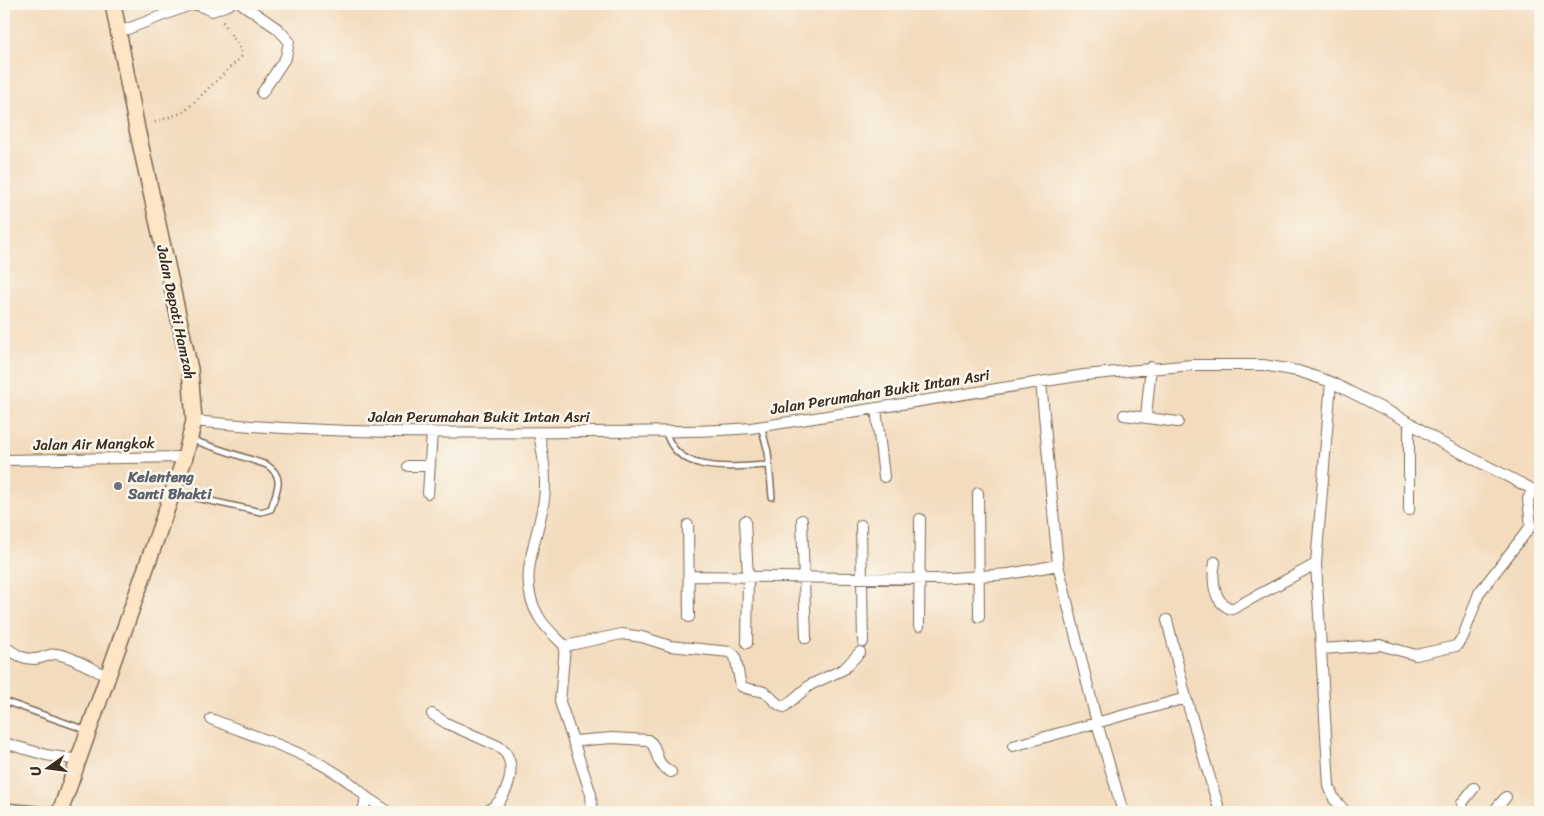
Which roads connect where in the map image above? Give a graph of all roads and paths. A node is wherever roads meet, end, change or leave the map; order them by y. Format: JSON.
{"nodes":[{"id":1,"x":113,"y":4,"type":"edge"},
{"id":2,"x":230,"y":4,"type":"edge"},
{"id":3,"x":242,"y":4,"type":"edge"},
{"id":4,"x":216,"y":10,"type":"junction"},
{"id":5,"x":117,"y":33,"type":"junction"},
{"id":6,"x":262,"y":93,"type":"dead end"},
{"id":7,"x":136,"y":129,"type":"junction"},
{"id":8,"x":1151,"y":368,"type":"junction"},
{"id":9,"x":1041,"y":382,"type":"junction"},
{"id":10,"x":1331,"y":382,"type":"junction"},
{"id":11,"x":876,"y":408,"type":"junction"},
{"id":12,"x":1124,"y":415,"type":"dead end"},
{"id":13,"x":1146,"y":416,"type":"junction"},
{"id":14,"x":194,"y":421,"type":"junction"},
{"id":15,"x":1178,"y":422,"type":"dead end"},
{"id":16,"x":1409,"y":422,"type":"junction"},
{"id":17,"x":761,"y":426,"type":"junction"},
{"id":18,"x":432,"y":432,"type":"junction"},
{"id":19,"x":666,"y":432,"type":"junction"},
{"id":20,"x":539,"y":434,"type":"junction"},
{"id":21,"x":189,"y":439,"type":"junction"},
{"id":22,"x":185,"y":457,"type":"junction"},
{"id":23,"x":4,"y":460,"type":"edge"},
{"id":24,"x":769,"y":465,"type":"junction"},
{"id":25,"x":408,"y":466,"type":"dead end"},
{"id":26,"x":430,"y":466,"type":"junction"},
{"id":27,"x":884,"y":477,"type":"dead end"},
{"id":28,"x":1537,"y":491,"type":"edge"},
{"id":29,"x":978,"y":492,"type":"dead end"},
{"id":30,"x":172,"y":493,"type":"junction"},
{"id":31,"x":428,"y":493,"type":"dead end"},
{"id":32,"x":772,"y":497,"type":"dead end"},
{"id":33,"x":1408,"y":510,"type":"dead end"},
{"id":34,"x":920,"y":519,"type":"dead end"},
{"id":35,"x":802,"y":520,"type":"dead end"},
{"id":36,"x":745,"y":521,"type":"dead end"},
{"id":37,"x":688,"y":525,"type":"dead end"},
{"id":38,"x":861,"y":525,"type":"dead end"},
{"id":39,"x":1215,"y":562,"type":"dead end"},
{"id":40,"x":1316,"y":564,"type":"junction"},
{"id":41,"x":1058,"y":565,"type":"junction"},
{"id":42,"x":690,"y":576,"type":"junction"},
{"id":43,"x":748,"y":577,"type":"junction"},
{"id":44,"x":980,"y":577,"type":"junction"},
{"id":45,"x":804,"y":578,"type":"junction"},
{"id":46,"x":863,"y":578,"type":"junction"},
{"id":47,"x":921,"y":579,"type":"junction"},
{"id":48,"x":689,"y":617,"type":"dead end"},
{"id":49,"x":980,"y":617,"type":"dead end"},
{"id":50,"x":1167,"y":620,"type":"dead end"},
{"id":51,"x":919,"y":626,"type":"dead end"},
{"id":52,"x":806,"y":638,"type":"dead end"},
{"id":53,"x":747,"y":643,"type":"dead end"},
{"id":54,"x":4,"y":646,"type":"edge"},
{"id":55,"x":565,"y":646,"type":"junction"},
{"id":56,"x":1321,"y":649,"type":"junction"},
{"id":57,"x":107,"y":676,"type":"junction"},
{"id":58,"x":1186,"y":698,"type":"junction"},
{"id":59,"x":4,"y":701,"type":"edge"},
{"id":60,"x":432,"y":714,"type":"dead end"},
{"id":61,"x":211,"y":720,"type":"dead end"},
{"id":62,"x":1097,"y":723,"type":"junction"},
{"id":63,"x":88,"y":731,"type":"junction"},
{"id":64,"x":574,"y":741,"type":"junction"},
{"id":65,"x":4,"y":743,"type":"edge"},
{"id":66,"x":1013,"y":746,"type":"dead end"},
{"id":67,"x":79,"y":760,"type":"junction"},
{"id":68,"x":671,"y":772,"type":"dead end"},
{"id":69,"x":1474,"y":788,"type":"dead end"},
{"id":70,"x":366,"y":797,"type":"junction"},
{"id":71,"x":1506,"y":797,"type":"dead end"},
{"id":72,"x":4,"y":806,"type":"edge"},
{"id":73,"x":60,"y":812,"type":"edge"},
{"id":74,"x":363,"y":812,"type":"edge"},
{"id":75,"x":389,"y":812,"type":"edge"},
{"id":76,"x":485,"y":812,"type":"edge"},
{"id":77,"x":592,"y":812,"type":"edge"},
{"id":78,"x":1123,"y":812,"type":"edge"},
{"id":79,"x":1220,"y":812,"type":"edge"},
{"id":80,"x":1346,"y":812,"type":"edge"},
{"id":81,"x":1464,"y":812,"type":"edge"},
{"id":82,"x":1493,"y":812,"type":"edge"}],
"edges":[{"from":1,"to":5,"type":"main road","name":"Jalan Depati Hamzah"},
{"from":2,"to":4,"type":"street"},
{"from":3,"to":6,"type":"street"},
{"from":4,"to":5,"type":"street"},
{"from":4,"to":7,"type":"path"},
{"from":5,"to":7,"type":"main road","name":"Jalan Depati Hamzah"},
{"from":7,"to":14,"type":"main road","name":"Jalan Depati Hamzah"},
{"from":8,"to":9,"type":"street","name":"Jalan Perumahan Bukit Intan Asri"},
{"from":8,"to":10,"type":"street","name":"Jalan Perumahan Bukit Intan Asri"},
{"from":8,"to":13,"type":"street"},
{"from":9,"to":11,"type":"street","name":"Jalan Perumahan Bukit Intan Asri"},
{"from":9,"to":41,"type":"street"},
{"from":10,"to":16,"type":"street","name":"Jalan Perumahan Bukit Intan Asri"},
{"from":10,"to":40,"type":"street"},
{"from":11,"to":17,"type":"street","name":"Jalan Perumahan Bukit Intan Asri"},
{"from":11,"to":27,"type":"street"},
{"from":12,"to":13,"type":"street"},
{"from":13,"to":15,"type":"street"},
{"from":14,"to":18,"type":"street","name":"Jalan Perumahan Bukit Intan Asri"},
{"from":14,"to":21,"type":"main road","name":"Jalan Depati Hamzah"},
{"from":16,"to":28,"type":"street","name":"Jalan Perumahan Bukit Intan Asri"},
{"from":16,"to":33,"type":"street"},
{"from":17,"to":19,"type":"street","name":"Jalan Perumahan Bukit Intan Asri"},
{"from":17,"to":24,"type":"lane"},
{"from":18,"to":20,"type":"street","name":"Jalan Perumahan Bukit Intan Asri"},
{"from":18,"to":26,"type":"street"},
{"from":19,"to":20,"type":"street","name":"Jalan Perumahan Bukit Intan Asri"},
{"from":19,"to":24,"type":"lane"},
{"from":20,"to":55,"type":"street"},
{"from":21,"to":22,"type":"main road","name":"Jalan Depati Hamzah"},
{"from":21,"to":30,"type":"lane"},
{"from":22,"to":23,"type":"street","name":"Jalan Air Mangkok"},
{"from":22,"to":30,"type":"main road","name":"Jalan Depati Hamzah"},
{"from":24,"to":32,"type":"lane"},
{"from":25,"to":26,"type":"street"},
{"from":26,"to":31,"type":"street"},
{"from":28,"to":56,"type":"street"},
{"from":29,"to":44,"type":"street"},
{"from":30,"to":57,"type":"main road","name":"Jalan Depati Hamzah"},
{"from":34,"to":47,"type":"street"},
{"from":35,"to":45,"type":"street"},
{"from":36,"to":43,"type":"street"},
{"from":37,"to":42,"type":"street"},
{"from":38,"to":46,"type":"street"},
{"from":39,"to":40,"type":"street"},
{"from":40,"to":56,"type":"street"},
{"from":41,"to":44,"type":"street"},
{"from":41,"to":62,"type":"street"},
{"from":42,"to":43,"type":"street"},
{"from":42,"to":48,"type":"street"},
{"from":43,"to":45,"type":"street"},
{"from":43,"to":53,"type":"street"},
{"from":44,"to":47,"type":"street"},
{"from":44,"to":49,"type":"street"},
{"from":45,"to":46,"type":"street"},
{"from":45,"to":52,"type":"street"},
{"from":46,"to":47,"type":"street"},
{"from":46,"to":55,"type":"street"},
{"from":47,"to":51,"type":"street"},
{"from":50,"to":58,"type":"street"},
{"from":54,"to":57,"type":"street"},
{"from":55,"to":64,"type":"street"},
{"from":56,"to":80,"type":"street"},
{"from":57,"to":63,"type":"main road","name":"Jalan Depati Hamzah"},
{"from":58,"to":62,"type":"street"},
{"from":58,"to":79,"type":"street"},
{"from":59,"to":63,"type":"lane"},
{"from":60,"to":76,"type":"street"},
{"from":61,"to":70,"type":"street"},
{"from":62,"to":66,"type":"street"},
{"from":62,"to":78,"type":"street"},
{"from":63,"to":67,"type":"main road","name":"Jalan Depati Hamzah"},
{"from":64,"to":68,"type":"street"},
{"from":64,"to":77,"type":"street"},
{"from":65,"to":67,"type":"street"},
{"from":67,"to":73,"type":"main road","name":"Jalan Depati Hamzah"},
{"from":69,"to":81,"type":"street"},
{"from":70,"to":74,"type":"street"},
{"from":70,"to":75,"type":"street"},
{"from":71,"to":82,"type":"street"},
{"from":72,"to":73,"type":"lane"}]}
